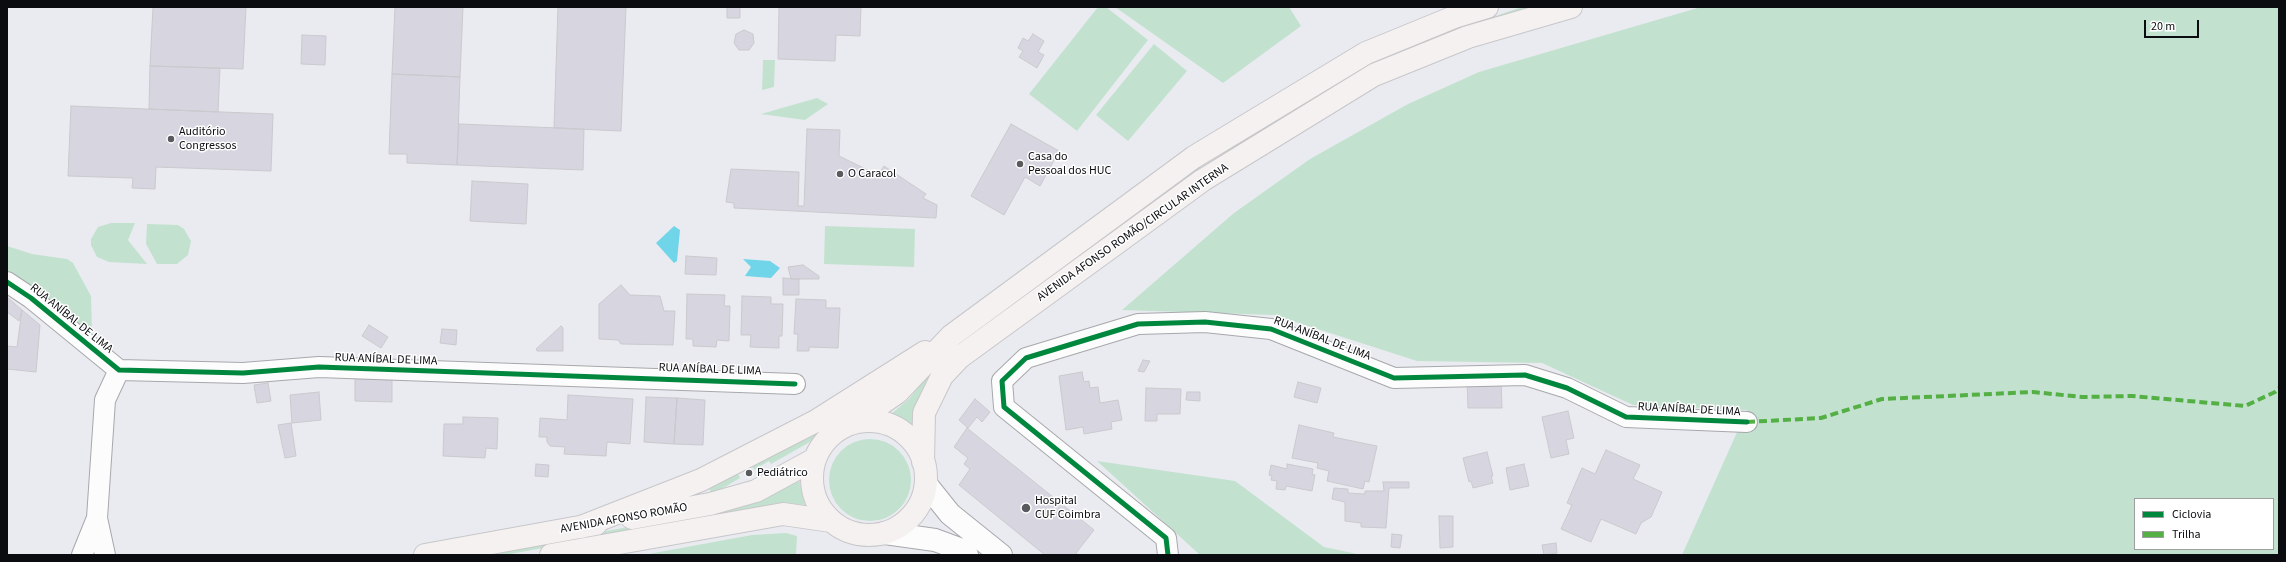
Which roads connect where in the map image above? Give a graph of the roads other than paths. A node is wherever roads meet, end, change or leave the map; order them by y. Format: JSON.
{"nodes":[{"id":1,"x":1487,"y":7,"type":"edge"},
{"id":2,"x":1571,"y":7,"type":"edge"},
{"id":3,"x":7,"y":282,"type":"edge"},
{"id":4,"x":951,"y":336,"type":"junction"},
{"id":5,"x":119,"y":370,"type":"junction"},
{"id":6,"x":795,"y":384,"type":"dead end"},
{"id":7,"x":1746,"y":422,"type":"dead end"},
{"id":8,"x":853,"y":423,"type":"junction"},
{"id":9,"x":815,"y":458,"type":"junction"},
{"id":10,"x":923,"y":462,"type":"junction"},
{"id":11,"x":926,"y":484,"type":"junction"},
{"id":12,"x":96,"y":518,"type":"junction"},
{"id":13,"x":832,"y":521,"type":"junction"},
{"id":14,"x":581,"y":527,"type":"junction"},
{"id":15,"x":885,"y":533,"type":"junction"},
{"id":16,"x":82,"y":555,"type":"edge"},
{"id":17,"x":105,"y":555,"type":"edge"},
{"id":18,"x":426,"y":555,"type":"edge"},
{"id":19,"x":551,"y":555,"type":"edge"},
{"id":20,"x":967,"y":555,"type":"edge"},
{"id":21,"x":1001,"y":555,"type":"edge"},
{"id":22,"x":1168,"y":555,"type":"edge"}],
"edges":[{"from":1,"to":4,"type":"main road","name":"AVENIDA AFONSO ROMÃO/CIRCULAR INTERNA"},
{"from":2,"to":10,"type":"main road","name":"AVENIDA AFONSO ROMÃO/CIRCULAR INTERNA"},
{"from":3,"to":5,"type":"street","name":"RUA ANÍBAL DE LIMA"},
{"from":4,"to":8,"type":"main road","name":"AVENIDA AFONSO ROMÃO/CIRCULAR INTERNA"},
{"from":4,"to":14,"type":"main road"},
{"from":5,"to":6,"type":"street","name":"RUA ANÍBAL DE LIMA"},
{"from":5,"to":12,"type":"street"},
{"from":7,"to":22,"type":"street","name":"RUA ANÍBAL DE LIMA"},
{"from":8,"to":9,"type":"main road"},
{"from":8,"to":10,"type":"main road"},
{"from":9,"to":13,"type":"main road"},
{"from":9,"to":14,"type":"main road","name":"AVENIDA AFONSO ROMÃO"},
{"from":10,"to":11,"type":"main road"},
{"from":11,"to":15,"type":"main road"},
{"from":11,"to":21,"type":"street"},
{"from":12,"to":16,"type":"street"},
{"from":12,"to":17,"type":"street"},
{"from":13,"to":15,"type":"main road"},
{"from":13,"to":19,"type":"main road","name":"AVENIDA AFONSO ROMÃO"},
{"from":14,"to":18,"type":"main road","name":"AVENIDA AFONSO ROMÃO"},
{"from":15,"to":20,"type":"street"}]}
